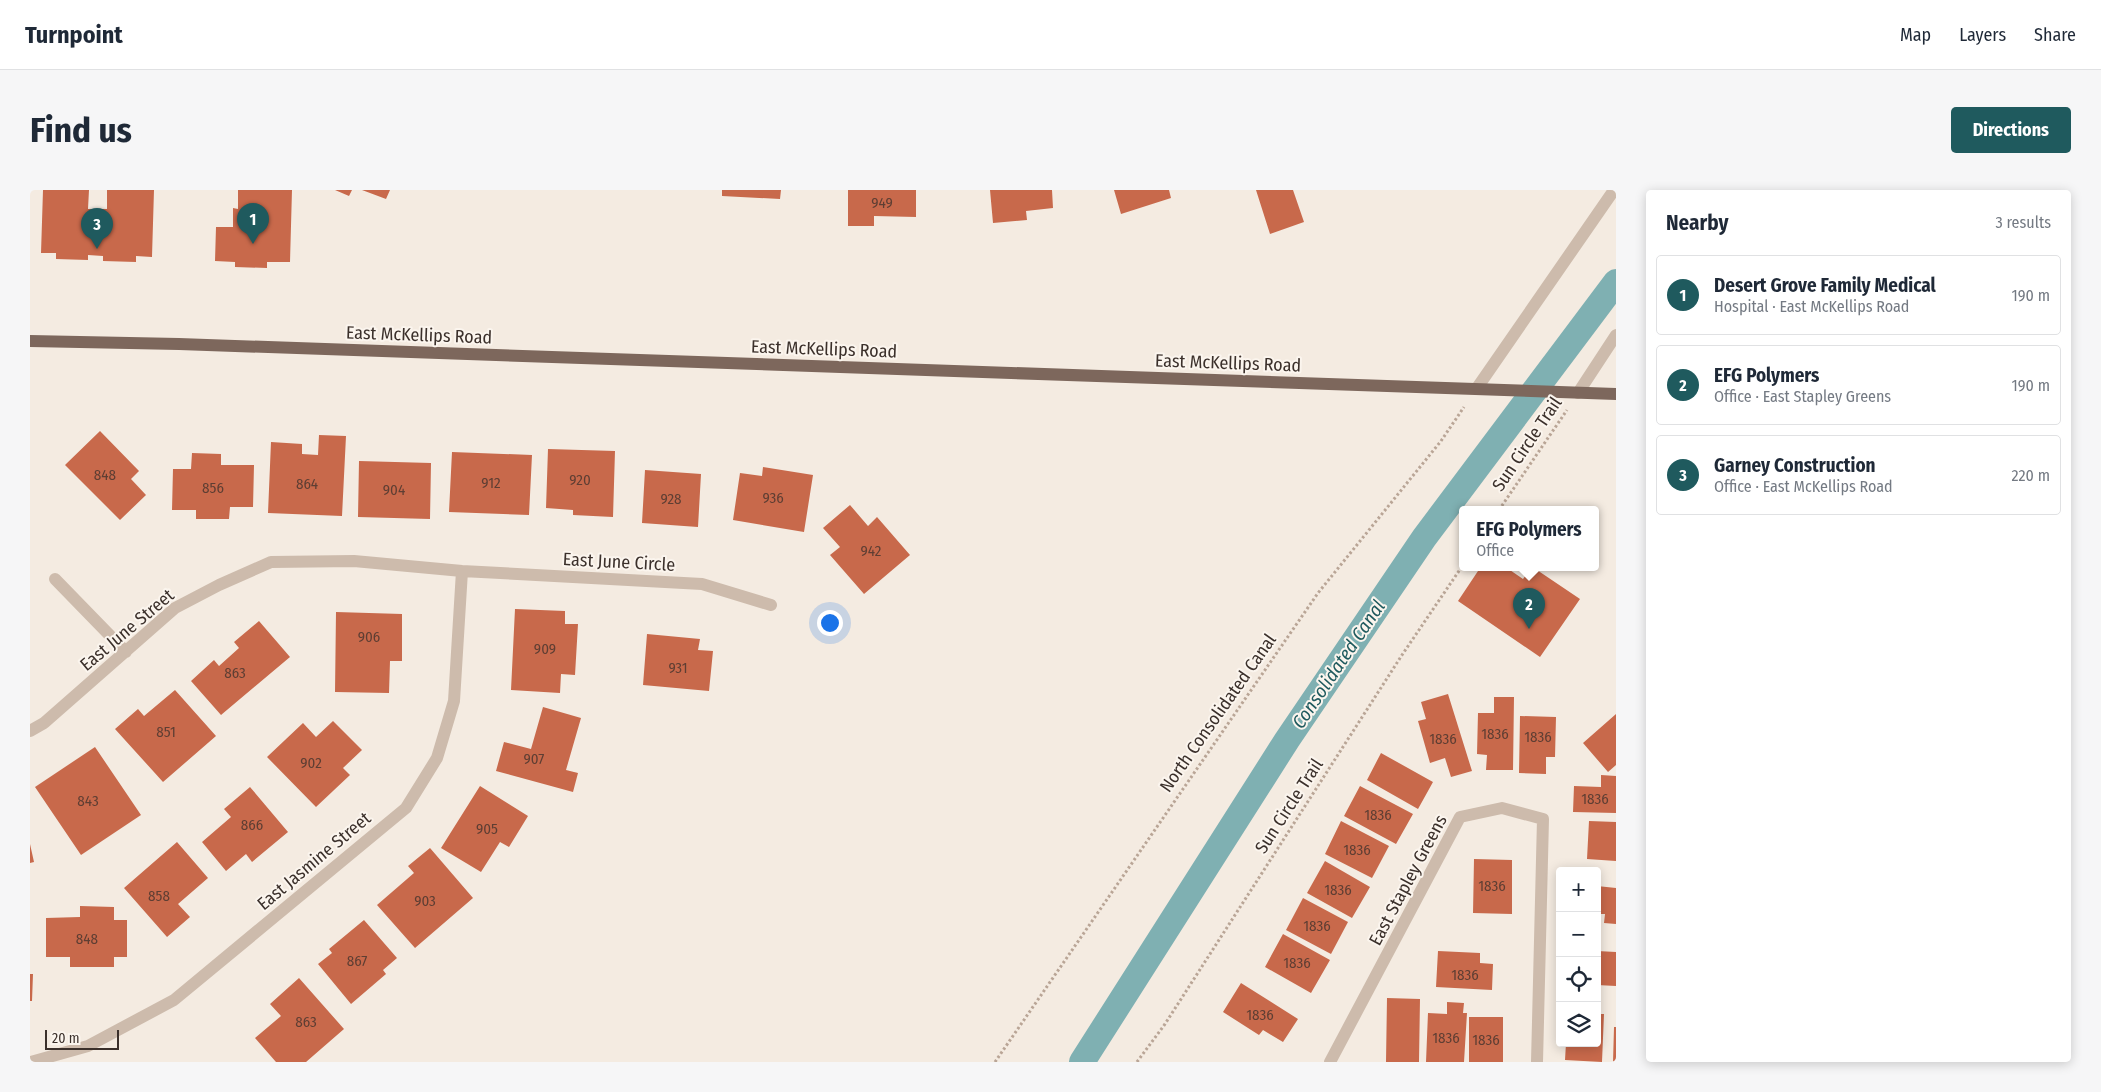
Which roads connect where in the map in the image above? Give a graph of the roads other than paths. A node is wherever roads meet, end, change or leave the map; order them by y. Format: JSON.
{"nodes":[{"id":1,"x":1614,"y":190,"type":"edge"},
{"id":2,"x":1616,"y":335,"type":"edge"},
{"id":3,"x":30,"y":341,"type":"edge"},
{"id":4,"x":1477,"y":388,"type":"junction"},
{"id":5,"x":1578,"y":393,"type":"junction"},
{"id":6,"x":1616,"y":394,"type":"edge"},
{"id":7,"x":462,"y":571,"type":"junction"},
{"id":8,"x":55,"y":579,"type":"dead end"},
{"id":9,"x":771,"y":606,"type":"dead end"},
{"id":10,"x":126,"y":652,"type":"junction"},
{"id":11,"x":30,"y":731,"type":"edge"},
{"id":12,"x":31,"y":1062,"type":"edge"},
{"id":13,"x":1330,"y":1062,"type":"edge"},
{"id":14,"x":1537,"y":1062,"type":"edge"}],
"edges":[{"from":1,"to":4,"type":"street"},
{"from":2,"to":5,"type":"street"},
{"from":3,"to":4,"type":"main road","name":"East McKellips Road"},
{"from":4,"to":5,"type":"main road","name":"East McKellips Road"},
{"from":5,"to":6,"type":"main road","name":"East McKellips Road"},
{"from":7,"to":9,"type":"street","name":"East June Circle"},
{"from":7,"to":10,"type":"street","name":"East June Street"},
{"from":7,"to":12,"type":"street","name":"East Jasmine Street"},
{"from":8,"to":10,"type":"street"},
{"from":10,"to":11,"type":"street","name":"East June Street"},
{"from":13,"to":14,"type":"street","name":"East Stapley Greens"}]}
